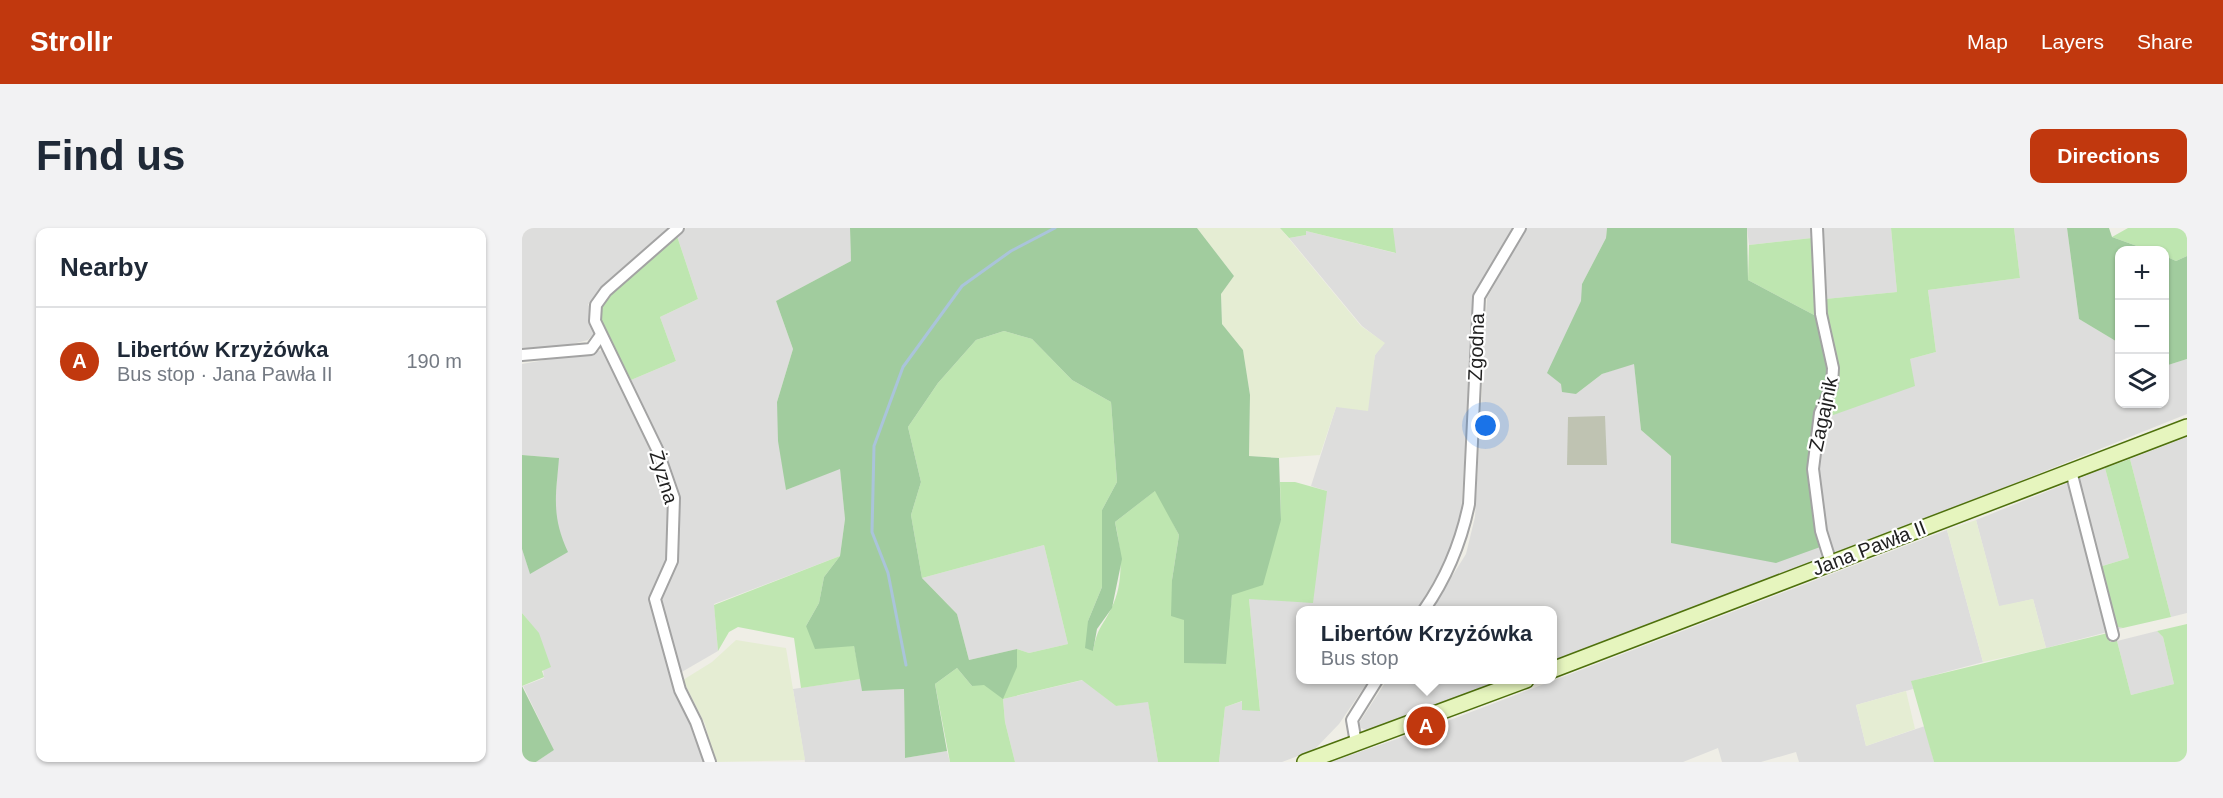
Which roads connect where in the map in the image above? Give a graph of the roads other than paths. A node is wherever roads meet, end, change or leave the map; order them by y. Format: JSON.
{"nodes":[{"id":1,"x":678,"y":228,"type":"edge"},
{"id":2,"x":1520,"y":228,"type":"edge"},
{"id":3,"x":1817,"y":228,"type":"edge"},
{"id":4,"x":601,"y":335,"type":"junction"},
{"id":5,"x":522,"y":355,"type":"edge"},
{"id":6,"x":2187,"y":427,"type":"edge"},
{"id":7,"x":2071,"y":471,"type":"junction"},
{"id":8,"x":1831,"y":562,"type":"junction"},
{"id":9,"x":1427,"y":606,"type":"edge"},
{"id":10,"x":2113,"y":635,"type":"dead end"},
{"id":11,"x":1557,"y":668,"type":"edge"},
{"id":12,"x":1374,"y":684,"type":"edge"},
{"id":13,"x":1515,"y":684,"type":"edge"},
{"id":14,"x":1356,"y":743,"type":"junction"},
{"id":15,"x":710,"y":762,"type":"edge"},
{"id":16,"x":1305,"y":762,"type":"edge"}],
"edges":[{"from":1,"to":4,"type":"street","name":"Żyzna"},
{"from":2,"to":9,"type":"street","name":"Zgodna"},
{"from":3,"to":8,"type":"street","name":"Zagajnik"},
{"from":4,"to":5,"type":"street"},
{"from":4,"to":15,"type":"street","name":"Żyzna"},
{"from":6,"to":7,"type":"street","name":"Jana Pawła II"},
{"from":7,"to":8,"type":"street","name":"Jana Pawła II"},
{"from":7,"to":10,"type":"street"},
{"from":8,"to":11,"type":"street","name":"Jana Pawła II"},
{"from":12,"to":14,"type":"street"},
{"from":13,"to":14,"type":"street"},
{"from":14,"to":16,"type":"street"}]}
